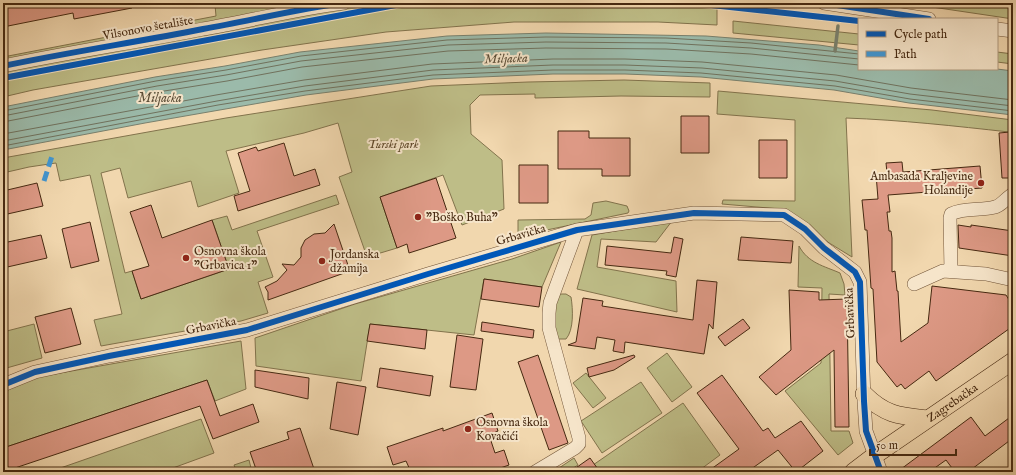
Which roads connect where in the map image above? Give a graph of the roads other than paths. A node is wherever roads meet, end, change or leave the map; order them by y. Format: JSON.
{"nodes":[{"id":1,"x":344,"y":3,"type":"edge"},
{"id":2,"x":824,"y":3,"type":"edge"},
{"id":3,"x":922,"y":18,"type":"edge"},
{"id":4,"x":998,"y":29,"type":"edge"},
{"id":5,"x":1013,"y":31,"type":"edge"},
{"id":6,"x":3,"y":66,"type":"edge"},
{"id":7,"x":1013,"y":194,"type":"edge"},
{"id":8,"x":577,"y":230,"type":"junction"},
{"id":9,"x":951,"y":271,"type":"junction"},
{"id":10,"x":1013,"y":280,"type":"edge"},
{"id":11,"x":914,"y":284,"type":"dead end"},
{"id":12,"x":1013,"y":361,"type":"edge"},
{"id":13,"x":3,"y":385,"type":"edge"},
{"id":14,"x":864,"y":394,"type":"junction"},
{"id":15,"x":927,"y":419,"type":"junction"},
{"id":16,"x":874,"y":456,"type":"junction"},
{"id":17,"x":535,"y":472,"type":"edge"},
{"id":18,"x":853,"y":472,"type":"edge"},
{"id":19,"x":881,"y":472,"type":"edge"}],
"edges":[{"from":1,"to":6,"type":"street","name":"Vilsonovo šetalište"},
{"from":2,"to":3,"type":"street"},
{"from":4,"to":5,"type":"street"},
{"from":7,"to":9,"type":"street"},
{"from":8,"to":13,"type":"street","name":"Grbavička"},
{"from":8,"to":14,"type":"street","name":"Grbavička"},
{"from":8,"to":17,"type":"street"},
{"from":9,"to":10,"type":"street"},
{"from":9,"to":11,"type":"street"},
{"from":12,"to":15,"type":"main road","name":"Zagrebačka"},
{"from":14,"to":15,"type":"main road"},
{"from":14,"to":16,"type":"street","name":"Grbavička"},
{"from":15,"to":16,"type":"main road","name":"Zagrebačka"},
{"from":16,"to":18,"type":"main road","name":"Zagrebačka"},
{"from":16,"to":19,"type":"street","name":"Grbavička"}]}
